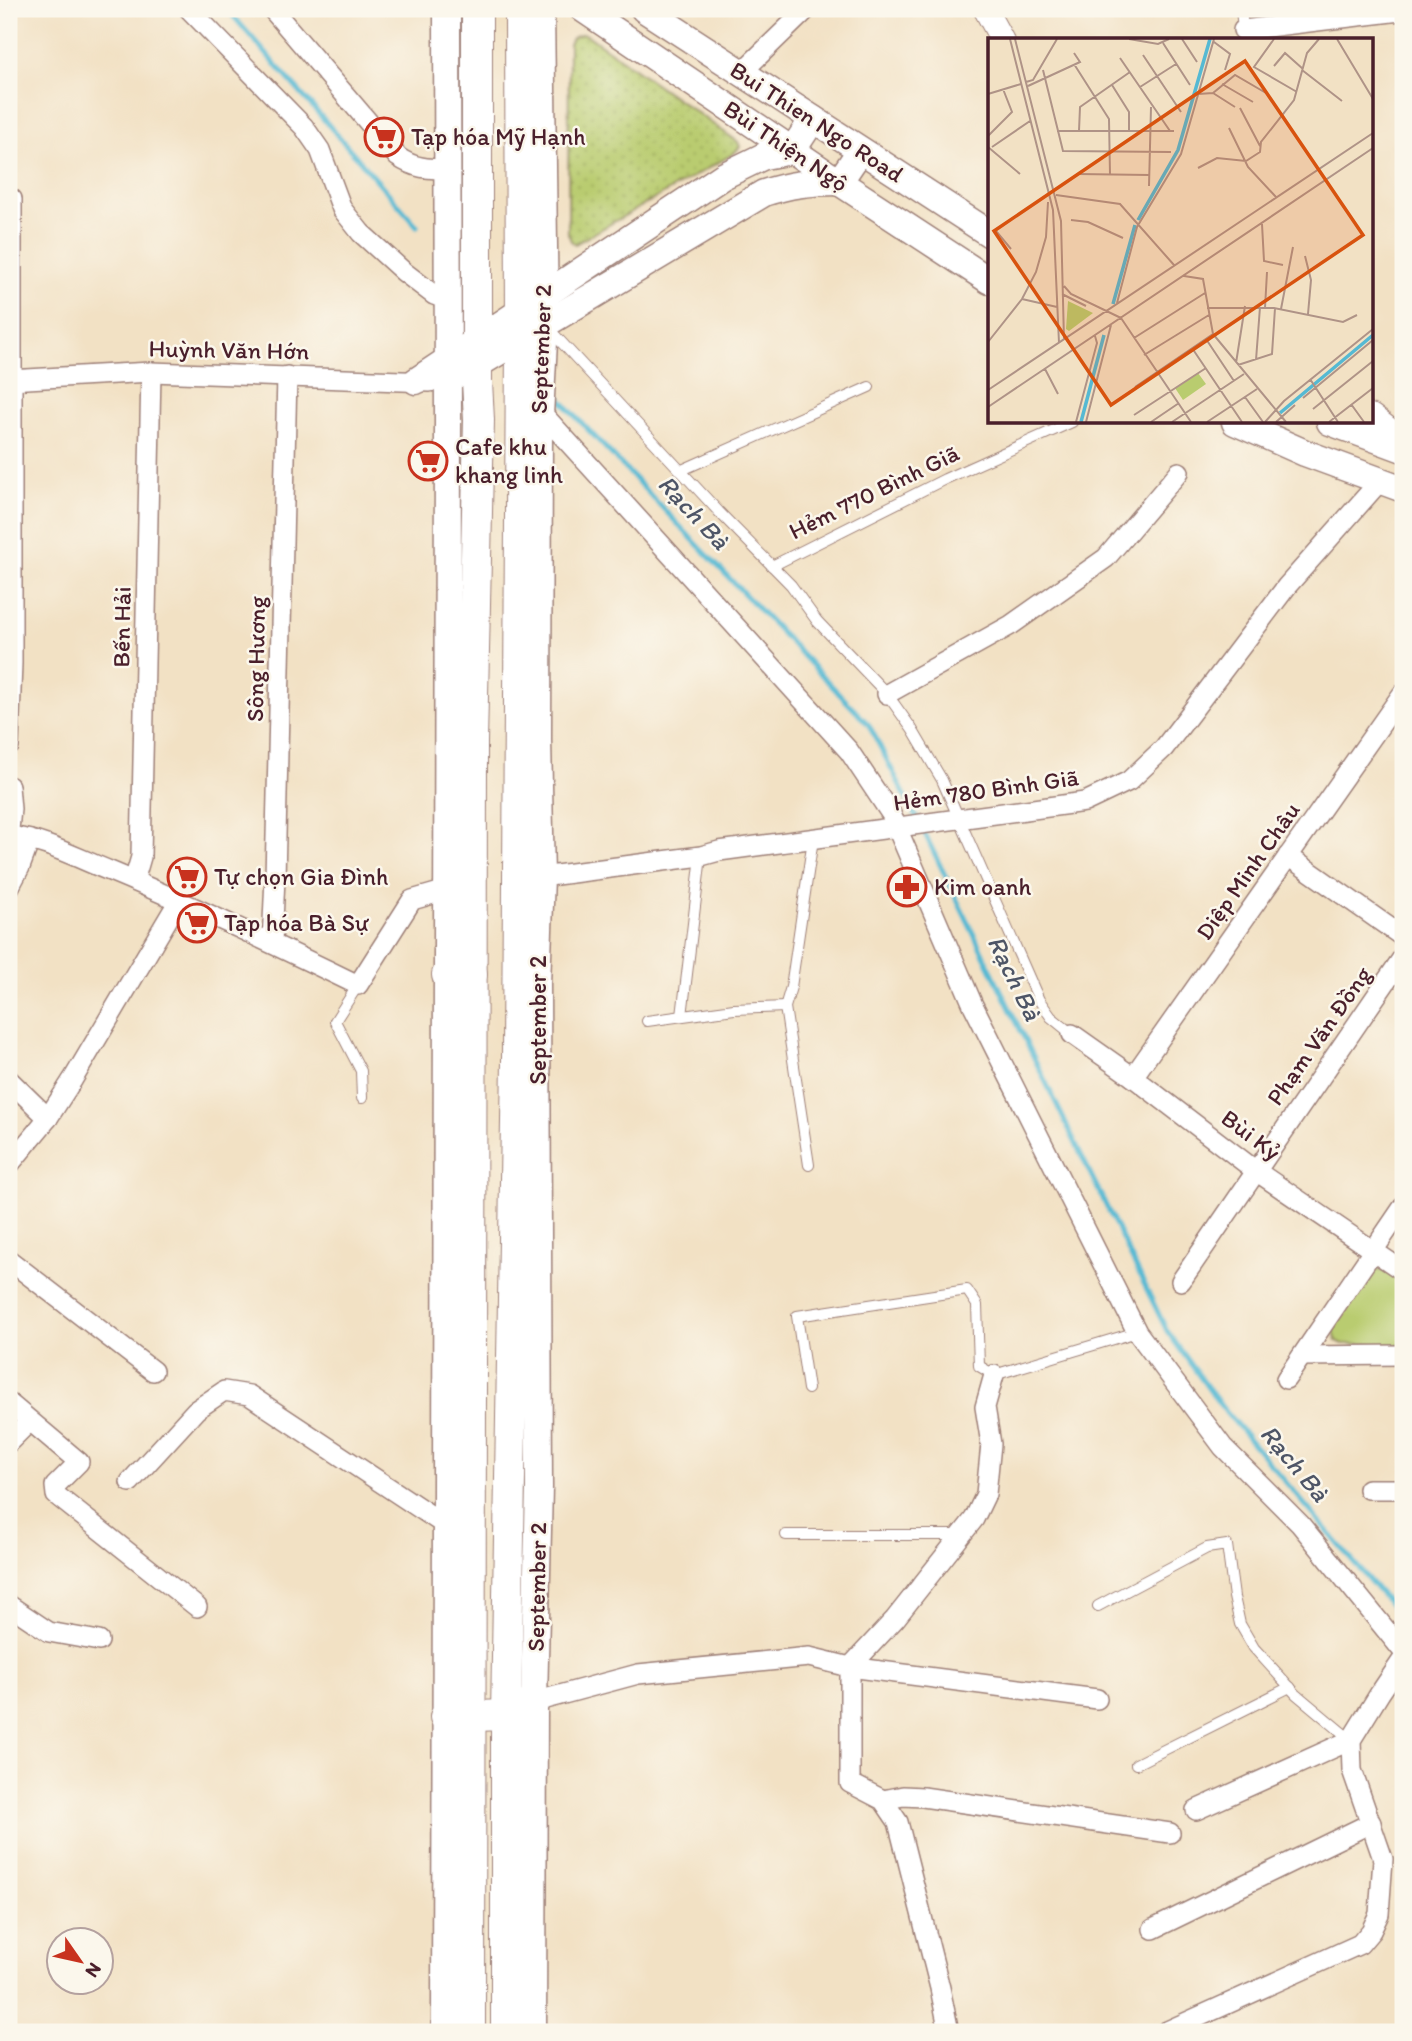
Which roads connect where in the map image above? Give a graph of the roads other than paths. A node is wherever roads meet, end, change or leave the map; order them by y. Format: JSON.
{"nodes":[{"id":1,"x":189,"y":9,"type":"edge"},
{"id":2,"x":272,"y":9,"type":"edge"},
{"id":3,"x":447,"y":9,"type":"edge"},
{"id":4,"x":477,"y":9,"type":"edge"},
{"id":5,"x":520,"y":9,"type":"edge"},
{"id":6,"x":541,"y":9,"type":"edge"},
{"id":7,"x":583,"y":9,"type":"edge"},
{"id":8,"x":644,"y":9,"type":"edge"},
{"id":9,"x":807,"y":9,"type":"edge"},
{"id":10,"x":985,"y":9,"type":"edge"},
{"id":11,"x":1241,"y":9,"type":"edge"},
{"id":12,"x":1400,"y":11,"type":"dead end"},
{"id":13,"x":1244,"y":35,"type":"edge"},
{"id":14,"x":1001,"y":38,"type":"edge"},
{"id":15,"x":742,"y":72,"type":"junction"},
{"id":16,"x":813,"y":119,"type":"junction"},
{"id":17,"x":792,"y":151,"type":"junction"},
{"id":18,"x":860,"y":151,"type":"junction"},
{"id":19,"x":447,"y":169,"type":"junction"},
{"id":20,"x":839,"y":183,"type":"junction"},
{"id":21,"x":12,"y":199,"type":"dead end"},
{"id":22,"x":988,"y":233,"type":"edge"},
{"id":23,"x":988,"y":280,"type":"edge"},
{"id":24,"x":448,"y":300,"type":"junction"},
{"id":25,"x":533,"y":317,"type":"junction"},
{"id":26,"x":462,"y":362,"type":"junction"},
{"id":27,"x":151,"y":372,"type":"junction"},
{"id":28,"x":287,"y":376,"type":"junction"},
{"id":29,"x":11,"y":380,"type":"edge"},
{"id":30,"x":416,"y":382,"type":"joint"},
{"id":31,"x":869,"y":387,"type":"dead end"},
{"id":32,"x":539,"y":410,"type":"junction"},
{"id":33,"x":1374,"y":418,"type":"edge"},
{"id":34,"x":1068,"y":424,"type":"edge"},
{"id":35,"x":1240,"y":424,"type":"edge"},
{"id":36,"x":1335,"y":424,"type":"edge"},
{"id":37,"x":1403,"y":440,"type":"edge"},
{"id":38,"x":1403,"y":449,"type":"edge"},
{"id":39,"x":681,"y":470,"type":"junction"},
{"id":40,"x":1178,"y":472,"type":"dead end"},
{"id":41,"x":1392,"y":485,"type":"edge"},
{"id":42,"x":772,"y":566,"type":"junction"},
{"id":43,"x":10,"y":663,"type":"edge"},
{"id":44,"x":1403,"y":693,"type":"edge"},
{"id":45,"x":887,"y":694,"type":"junction"},
{"id":46,"x":9,"y":746,"type":"edge"},
{"id":47,"x":9,"y":786,"type":"edge"},
{"id":48,"x":959,"y":820,"type":"junction"},
{"id":49,"x":897,"y":828,"type":"junction"},
{"id":50,"x":9,"y":830,"type":"edge"},
{"id":51,"x":9,"y":836,"type":"edge"},
{"id":52,"x":813,"y":839,"type":"junction"},
{"id":53,"x":30,"y":840,"type":"junction"},
{"id":54,"x":701,"y":856,"type":"junction"},
{"id":55,"x":1288,"y":856,"type":"junction"},
{"id":56,"x":541,"y":877,"type":"junction"},
{"id":57,"x":134,"y":881,"type":"junction"},
{"id":58,"x":9,"y":888,"type":"edge"},
{"id":59,"x":447,"y":890,"type":"junction"},
{"id":60,"x":178,"y":902,"type":"junction"},
{"id":61,"x":1403,"y":937,"type":"edge"},
{"id":62,"x":272,"y":943,"type":"junction"},
{"id":63,"x":1403,"y":957,"type":"edge"},
{"id":64,"x":459,"y":975,"type":"junction"},
{"id":65,"x":527,"y":984,"type":"junction"},
{"id":66,"x":358,"y":985,"type":"junction"},
{"id":67,"x":785,"y":1007,"type":"junction"},
{"id":68,"x":682,"y":1016,"type":"junction"},
{"id":69,"x":647,"y":1021,"type":"dead end"},
{"id":70,"x":1072,"y":1034,"type":"joint"},
{"id":71,"x":1133,"y":1077,"type":"junction"},
{"id":72,"x":9,"y":1080,"type":"edge"},
{"id":73,"x":362,"y":1098,"type":"dead end"},
{"id":74,"x":48,"y":1118,"type":"junction"},
{"id":75,"x":9,"y":1165,"type":"edge"},
{"id":76,"x":809,"y":1165,"type":"dead end"},
{"id":77,"x":1256,"y":1171,"type":"junction"},
{"id":78,"x":1403,"y":1208,"type":"edge"},
{"id":79,"x":1374,"y":1250,"type":"junction"},
{"id":80,"x":9,"y":1261,"type":"edge"},
{"id":81,"x":1403,"y":1271,"type":"edge"},
{"id":82,"x":1181,"y":1281,"type":"dead end"},
{"id":83,"x":1137,"y":1332,"type":"junction"},
{"id":84,"x":1403,"y":1355,"type":"edge"},
{"id":85,"x":1301,"y":1356,"type":"junction"},
{"id":86,"x":153,"y":1371,"type":"dead end"},
{"id":87,"x":993,"y":1375,"type":"junction"},
{"id":88,"x":1286,"y":1379,"type":"dead end"},
{"id":89,"x":808,"y":1389,"type":"dead end"},
{"id":90,"x":9,"y":1403,"type":"edge"},
{"id":91,"x":30,"y":1421,"type":"junction"},
{"id":92,"x":9,"y":1442,"type":"edge"},
{"id":93,"x":130,"y":1482,"type":"dead end"},
{"id":94,"x":1368,"y":1489,"type":"dead end"},
{"id":95,"x":1403,"y":1489,"type":"edge"},
{"id":96,"x":445,"y":1525,"type":"junction"},
{"id":97,"x":786,"y":1535,"type":"dead end"},
{"id":98,"x":962,"y":1535,"type":"junction"},
{"id":99,"x":9,"y":1605,"type":"edge"},
{"id":100,"x":1098,"y":1606,"type":"dead end"},
{"id":101,"x":197,"y":1607,"type":"dead end"},
{"id":102,"x":99,"y":1641,"type":"dead end"},
{"id":103,"x":1403,"y":1651,"type":"edge"},
{"id":104,"x":1403,"y":1659,"type":"edge"},
{"id":105,"x":850,"y":1667,"type":"junction"},
{"id":106,"x":1290,"y":1687,"type":"junction"},
{"id":107,"x":1097,"y":1699,"type":"dead end"},
{"id":108,"x":534,"y":1702,"type":"junction"},
{"id":109,"x":506,"y":1714,"type":"junction"},
{"id":110,"x":457,"y":1716,"type":"junction"},
{"id":111,"x":1351,"y":1740,"type":"junction"},
{"id":112,"x":1136,"y":1764,"type":"dead end"},
{"id":113,"x":883,"y":1800,"type":"junction"},
{"id":114,"x":1196,"y":1810,"type":"dead end"},
{"id":115,"x":1371,"y":1823,"type":"junction"},
{"id":116,"x":1170,"y":1833,"type":"dead end"},
{"id":117,"x":1153,"y":1929,"type":"dead end"},
{"id":118,"x":445,"y":2032,"type":"edge"},
{"id":119,"x":470,"y":2032,"type":"edge"},
{"id":120,"x":506,"y":2032,"type":"edge"},
{"id":121,"x":533,"y":2032,"type":"edge"},
{"id":122,"x":949,"y":2032,"type":"edge"},
{"id":123,"x":1165,"y":2032,"type":"edge"}],
"edges":[{"from":1,"to":24,"type":"street"},
{"from":2,"to":19,"type":"street"},
{"from":3,"to":19,"type":"main road"},
{"from":4,"to":26,"type":"main road"},
{"from":5,"to":25,"type":"main road","name":"September 2"},
{"from":6,"to":25,"type":"main road","name":"September 2"},
{"from":7,"to":17,"type":"main road","name":"Bùi Thiện Ngộ"},
{"from":8,"to":15,"type":"main road","name":"Bui Thien Ngo Road"},
{"from":9,"to":15,"type":"street"},
{"from":10,"to":14,"type":"street"},
{"from":11,"to":13,"type":"lane"},
{"from":12,"to":13,"type":"street"},
{"from":15,"to":16,"type":"main road","name":"Bui Thien Ngo Road"},
{"from":16,"to":17,"type":"main road"},
{"from":16,"to":18,"type":"main road","name":"Bui Thien Ngo Road"},
{"from":17,"to":20,"type":"main road","name":"Bùi Thiện Ngộ"},
{"from":17,"to":25,"type":"main road"},
{"from":18,"to":20,"type":"main road"},
{"from":18,"to":22,"type":"main road","name":"Bui Thien Ngo Road"},
{"from":19,"to":24,"type":"main road"},
{"from":20,"to":23,"type":"main road","name":"Bùi Thiện Ngộ"},
{"from":20,"to":25,"type":"main road"},
{"from":21,"to":29,"type":"street"},
{"from":24,"to":26,"type":"main road"},
{"from":25,"to":26,"type":"main road"},
{"from":25,"to":32,"type":"main road","name":"September 2"},
{"from":25,"to":39,"type":"lane"},
{"from":25,"to":65,"type":"main road","name":"September 2"},
{"from":26,"to":30,"type":"main road"},
{"from":26,"to":59,"type":"main road"},
{"from":26,"to":64,"type":"main road"},
{"from":27,"to":28,"type":"street","name":"Huỳnh Văn Hớn"},
{"from":27,"to":29,"type":"street","name":"Huỳnh Văn Hớn"},
{"from":27,"to":57,"type":"street","name":"Bến Hải"},
{"from":28,"to":30,"type":"street","name":"Huỳnh Văn Hớn"},
{"from":28,"to":62,"type":"street","name":"Sông Hương"},
{"from":29,"to":43,"type":"street"},
{"from":31,"to":39,"type":"lane"},
{"from":32,"to":49,"type":"street"},
{"from":32,"to":56,"type":"main road","name":"September 2"},
{"from":33,"to":37,"type":"street"},
{"from":34,"to":42,"type":"lane","name":"Hẻm 770 Bình Giã"},
{"from":35,"to":41,"type":"main road"},
{"from":36,"to":38,"type":"main road"},
{"from":39,"to":42,"type":"lane"},
{"from":40,"to":45,"type":"street"},
{"from":41,"to":48,"type":"street","name":"Hẻm 780 Bình Giã"},
{"from":42,"to":45,"type":"lane"},
{"from":43,"to":46,"type":"street"},
{"from":44,"to":55,"type":"street","name":"Diệp Minh Châu"},
{"from":45,"to":48,"type":"lane"},
{"from":47,"to":50,"type":"street"},
{"from":48,"to":49,"type":"street","name":"Hẻm 780 Bình Giã"},
{"from":48,"to":70,"type":"lane"},
{"from":49,"to":52,"type":"street","name":"Hẻm 780 Bình Giã"},
{"from":49,"to":83,"type":"street"},
{"from":51,"to":53,"type":"street"},
{"from":52,"to":54,"type":"street","name":"Hẻm 780 Bình Giã"},
{"from":52,"to":67,"type":"lane"},
{"from":53,"to":57,"type":"street"},
{"from":53,"to":58,"type":"street"},
{"from":54,"to":56,"type":"street","name":"Hẻm 780 Bình Giã"},
{"from":54,"to":68,"type":"lane"},
{"from":55,"to":61,"type":"street"},
{"from":55,"to":71,"type":"street","name":"Diệp Minh Châu"},
{"from":56,"to":65,"type":"main road","name":"September 2"},
{"from":57,"to":60,"type":"street"},
{"from":59,"to":64,"type":"main road"},
{"from":59,"to":66,"type":"street"},
{"from":60,"to":62,"type":"street"},
{"from":60,"to":74,"type":"street"},
{"from":62,"to":66,"type":"street"},
{"from":63,"to":77,"type":"street","name":"Phạm Văn Đồng"},
{"from":64,"to":96,"type":"main road"},
{"from":64,"to":110,"type":"main road"},
{"from":65,"to":108,"type":"main road","name":"September 2"},
{"from":65,"to":109,"type":"main road","name":"September 2"},
{"from":66,"to":73,"type":"lane"},
{"from":67,"to":68,"type":"lane"},
{"from":67,"to":76,"type":"lane"},
{"from":68,"to":69,"type":"lane"},
{"from":70,"to":71,"type":"street","name":"Bùi Kỷ"},
{"from":71,"to":77,"type":"street","name":"Bùi Kỷ"},
{"from":72,"to":74,"type":"street"},
{"from":74,"to":75,"type":"street"},
{"from":77,"to":79,"type":"street","name":"Bùi Kỷ"},
{"from":77,"to":82,"type":"street","name":"Phạm Văn Đồng"},
{"from":78,"to":79,"type":"street"},
{"from":79,"to":81,"type":"street","name":"Bùi Kỷ"},
{"from":79,"to":85,"type":"street"},
{"from":80,"to":86,"type":"street"},
{"from":83,"to":87,"type":"lane"},
{"from":83,"to":103,"type":"street"},
{"from":84,"to":85,"type":"street"},
{"from":85,"to":88,"type":"street"},
{"from":87,"to":89,"type":"lane"},
{"from":87,"to":98,"type":"street"},
{"from":90,"to":91,"type":"street"},
{"from":91,"to":92,"type":"street"},
{"from":91,"to":101,"type":"street"},
{"from":93,"to":96,"type":"street"},
{"from":94,"to":95,"type":"street"},
{"from":96,"to":110,"type":"main road"},
{"from":97,"to":98,"type":"lane"},
{"from":98,"to":105,"type":"street"},
{"from":99,"to":102,"type":"street"},
{"from":100,"to":106,"type":"lane"},
{"from":104,"to":111,"type":"street"},
{"from":105,"to":107,"type":"street"},
{"from":105,"to":108,"type":"street"},
{"from":105,"to":113,"type":"street"},
{"from":106,"to":111,"type":"lane"},
{"from":106,"to":112,"type":"lane"},
{"from":108,"to":109,"type":"main road"},
{"from":108,"to":121,"type":"main road","name":"September 2"},
{"from":109,"to":110,"type":"main road"},
{"from":109,"to":120,"type":"main road","name":"September 2"},
{"from":110,"to":118,"type":"main road"},
{"from":110,"to":119,"type":"main road"},
{"from":111,"to":114,"type":"street"},
{"from":111,"to":115,"type":"street"},
{"from":113,"to":116,"type":"street"},
{"from":113,"to":122,"type":"street"},
{"from":115,"to":117,"type":"street"},
{"from":115,"to":123,"type":"street"}]}
